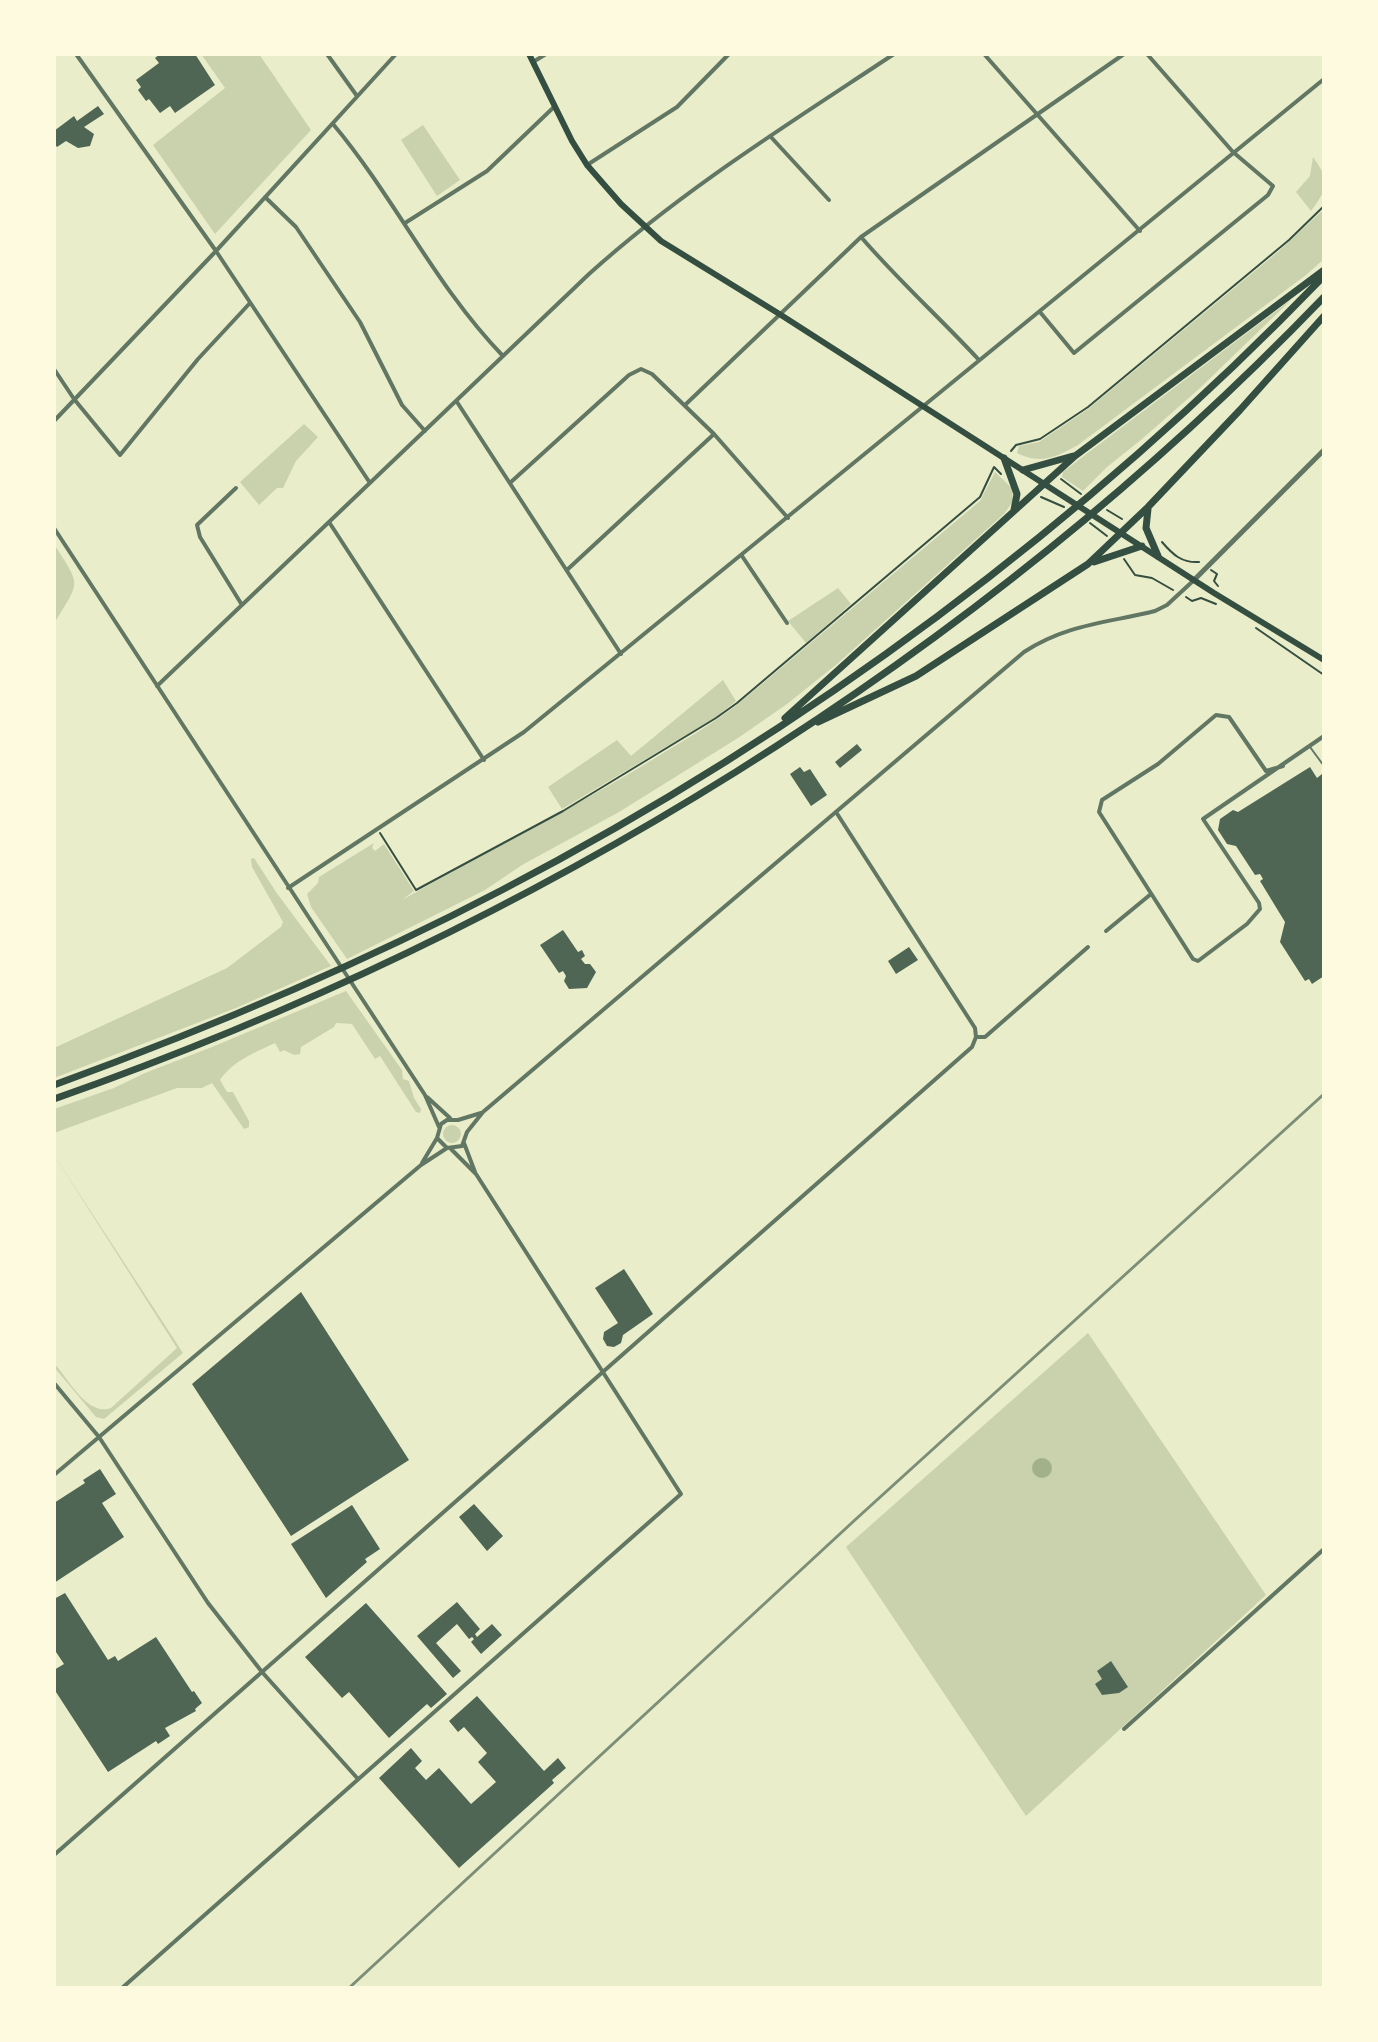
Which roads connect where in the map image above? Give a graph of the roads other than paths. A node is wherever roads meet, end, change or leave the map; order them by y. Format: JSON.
{"nodes":[{"id":1,"x":76,"y":54,"type":"edge"},
{"id":2,"x":327,"y":54,"type":"edge"},
{"id":3,"x":396,"y":54,"type":"edge"},
{"id":4,"x":529,"y":54,"type":"edge"},
{"id":5,"x":546,"y":54,"type":"edge"},
{"id":6,"x":729,"y":54,"type":"edge"},
{"id":7,"x":894,"y":54,"type":"edge"},
{"id":8,"x":984,"y":54,"type":"edge"},
{"id":9,"x":1124,"y":54,"type":"edge"},
{"id":10,"x":1147,"y":54,"type":"edge"},
{"id":11,"x":533,"y":62,"type":"junction"},
{"id":12,"x":1324,"y":79,"type":"edge"},
{"id":13,"x":357,"y":96,"type":"junction"},
{"id":14,"x":555,"y":106,"type":"junction"},
{"id":15,"x":1036,"y":114,"type":"junction"},
{"id":16,"x":333,"y":124,"type":"junction"},
{"id":17,"x":770,"y":136,"type":"junction"},
{"id":18,"x":1233,"y":152,"type":"junction"},
{"id":19,"x":587,"y":165,"type":"junction"},
{"id":20,"x":264,"y":197,"type":"junction"},
{"id":21,"x":829,"y":200,"type":"dead end"},
{"id":22,"x":405,"y":223,"type":"junction"},
{"id":23,"x":642,"y":226,"type":"junction"},
{"id":24,"x":1140,"y":231,"type":"junction"},
{"id":25,"x":861,"y":237,"type":"junction"},
{"id":26,"x":216,"y":251,"type":"junction"},
{"id":27,"x":1324,"y":270,"type":"edge"},
{"id":28,"x":1324,"y":276,"type":"edge"},
{"id":29,"x":1324,"y":297,"type":"edge"},
{"id":30,"x":250,"y":303,"type":"junction"},
{"id":31,"x":1040,"y":312,"type":"junction"},
{"id":32,"x":781,"y":315,"type":"junction"},
{"id":33,"x":1324,"y":316,"type":"edge"},
{"id":34,"x":503,"y":356,"type":"junction"},
{"id":35,"x":979,"y":360,"type":"junction"},
{"id":36,"x":54,"y":369,"type":"edge"},
{"id":37,"x":74,"y":399,"type":"junction"},
{"id":38,"x":457,"y":402,"type":"junction"},
{"id":39,"x":685,"y":405,"type":"junction"},
{"id":40,"x":923,"y":406,"type":"junction"},
{"id":41,"x":54,"y":421,"type":"edge"},
{"id":42,"x":425,"y":431,"type":"junction"},
{"id":43,"x":714,"y":434,"type":"junction"},
{"id":44,"x":1324,"y":450,"type":"edge"},
{"id":45,"x":1075,"y":456,"type":"junction"},
{"id":46,"x":1004,"y":458,"type":"junction"},
{"id":47,"x":1023,"y":470,"type":"junction"},
{"id":48,"x":511,"y":482,"type":"junction"},
{"id":49,"x":370,"y":483,"type":"junction"},
{"id":50,"x":1045,"y":484,"type":"junction"},
{"id":51,"x":236,"y":488,"type":"dead end"},
{"id":52,"x":1148,"y":507,"type":"junction"},
{"id":53,"x":1014,"y":512,"type":"junction"},
{"id":54,"x":788,"y":518,"type":"junction"},
{"id":55,"x":329,"y":522,"type":"junction"},
{"id":56,"x":54,"y":528,"type":"edge"},
{"id":57,"x":1123,"y":533,"type":"junction"},
{"id":58,"x":1142,"y":546,"type":"junction"},
{"id":59,"x":742,"y":556,"type":"junction"},
{"id":60,"x":1158,"y":556,"type":"junction"},
{"id":61,"x":1088,"y":564,"type":"junction"},
{"id":62,"x":568,"y":569,"type":"junction"},
{"id":63,"x":1194,"y":580,"type":"junction"},
{"id":64,"x":242,"y":605,"type":"junction"},
{"id":65,"x":787,"y":623,"type":"dead end"},
{"id":66,"x":621,"y":654,"type":"junction"},
{"id":67,"x":1324,"y":660,"type":"edge"},
{"id":68,"x":157,"y":686,"type":"junction"},
{"id":69,"x":801,"y":729,"type":"junction"},
{"id":70,"x":766,"y":735,"type":"junction"},
{"id":71,"x":1324,"y":736,"type":"edge"},
{"id":72,"x":1310,"y":747,"type":"junction"},
{"id":73,"x":484,"y":760,"type":"junction"},
{"id":74,"x":1283,"y":766,"type":"junction"},
{"id":75,"x":1324,"y":766,"type":"edge"},
{"id":76,"x":836,"y":812,"type":"junction"},
{"id":77,"x":288,"y":888,"type":"junction"},
{"id":78,"x":1151,"y":894,"type":"junction"},
{"id":79,"x":1106,"y":931,"type":"dead end"},
{"id":80,"x":1088,"y":947,"type":"dead end"},
{"id":81,"x":976,"y":1037,"type":"junction"},
{"id":82,"x":54,"y":1085,"type":"edge"},
{"id":83,"x":425,"y":1095,"type":"junction"},
{"id":84,"x":54,"y":1099,"type":"edge"},
{"id":85,"x":483,"y":1112,"type":"junction"},
{"id":86,"x":451,"y":1119,"type":"junction"},
{"id":87,"x":458,"y":1120,"type":"junction"},
{"id":88,"x":439,"y":1127,"type":"junction"},
{"id":89,"x":467,"y":1132,"type":"junction"},
{"id":90,"x":437,"y":1138,"type":"junction"},
{"id":91,"x":464,"y":1143,"type":"junction"},
{"id":92,"x":449,"y":1149,"type":"junction"},
{"id":93,"x":421,"y":1165,"type":"junction"},
{"id":94,"x":476,"y":1174,"type":"junction"},
{"id":95,"x":603,"y":1372,"type":"junction"},
{"id":96,"x":54,"y":1383,"type":"edge"},
{"id":97,"x":99,"y":1437,"type":"junction"},
{"id":98,"x":54,"y":1475,"type":"edge"},
{"id":99,"x":1324,"y":1549,"type":"edge"},
{"id":100,"x":262,"y":1672,"type":"junction"},
{"id":101,"x":1124,"y":1729,"type":"dead end"},
{"id":102,"x":358,"y":1779,"type":"junction"},
{"id":103,"x":54,"y":1855,"type":"edge"},
{"id":104,"x":122,"y":1988,"type":"edge"}],
"edges":[{"from":1,"to":26,"type":"street"},
{"from":2,"to":13,"type":"street"},
{"from":3,"to":13,"type":"street"},
{"from":4,"to":11,"type":"main road"},
{"from":5,"to":11,"type":"street"},
{"from":6,"to":19,"type":"street"},
{"from":7,"to":17,"type":"street"},
{"from":8,"to":15,"type":"street"},
{"from":9,"to":15,"type":"street"},
{"from":10,"to":18,"type":"street"},
{"from":11,"to":14,"type":"main road"},
{"from":12,"to":18,"type":"street"},
{"from":13,"to":16,"type":"street"},
{"from":14,"to":19,"type":"main road"},
{"from":14,"to":22,"type":"street"},
{"from":15,"to":24,"type":"street"},
{"from":15,"to":25,"type":"street"},
{"from":16,"to":20,"type":"street"},
{"from":16,"to":22,"type":"street"},
{"from":17,"to":21,"type":"street"},
{"from":17,"to":23,"type":"street"},
{"from":18,"to":24,"type":"street"},
{"from":18,"to":31,"type":"street"},
{"from":19,"to":23,"type":"main road"},
{"from":20,"to":26,"type":"street"},
{"from":20,"to":42,"type":"street"},
{"from":22,"to":34,"type":"street"},
{"from":23,"to":32,"type":"main road"},
{"from":23,"to":34,"type":"street"},
{"from":24,"to":31,"type":"street"},
{"from":25,"to":32,"type":"street"},
{"from":25,"to":35,"type":"street"},
{"from":26,"to":30,"type":"street"},
{"from":26,"to":37,"type":"street"},
{"from":27,"to":45,"type":"highway"},
{"from":28,"to":70,"type":"highway"},
{"from":29,"to":69,"type":"highway"},
{"from":30,"to":37,"type":"street"},
{"from":30,"to":49,"type":"street"},
{"from":31,"to":35,"type":"street"},
{"from":32,"to":39,"type":"street"},
{"from":32,"to":40,"type":"main road"},
{"from":33,"to":52,"type":"highway"},
{"from":34,"to":38,"type":"street"},
{"from":35,"to":40,"type":"street"},
{"from":36,"to":37,"type":"street"},
{"from":37,"to":41,"type":"street"},
{"from":38,"to":42,"type":"street"},
{"from":38,"to":48,"type":"street"},
{"from":39,"to":43,"type":"street"},
{"from":39,"to":48,"type":"street"},
{"from":40,"to":46,"type":"main road"},
{"from":40,"to":54,"type":"street"},
{"from":42,"to":49,"type":"street"},
{"from":43,"to":54,"type":"street"},
{"from":43,"to":62,"type":"street"},
{"from":44,"to":63,"type":"street"},
{"from":45,"to":47,"type":"highway"},
{"from":45,"to":50,"type":"highway"},
{"from":46,"to":47,"type":"main road"},
{"from":46,"to":53,"type":"highway"},
{"from":47,"to":50,"type":"main road"},
{"from":48,"to":62,"type":"street"},
{"from":49,"to":55,"type":"street"},
{"from":50,"to":53,"type":"highway"},
{"from":50,"to":57,"type":"main road"},
{"from":51,"to":64,"type":"street"},
{"from":52,"to":57,"type":"highway"},
{"from":52,"to":60,"type":"highway"},
{"from":53,"to":70,"type":"highway"},
{"from":54,"to":59,"type":"street"},
{"from":55,"to":64,"type":"street"},
{"from":55,"to":73,"type":"street"},
{"from":56,"to":68,"type":"street"},
{"from":57,"to":58,"type":"main road"},
{"from":57,"to":61,"type":"highway"},
{"from":58,"to":60,"type":"main road"},
{"from":58,"to":61,"type":"highway"},
{"from":59,"to":65,"type":"street"},
{"from":59,"to":66,"type":"street"},
{"from":60,"to":63,"type":"main road"},
{"from":61,"to":69,"type":"highway"},
{"from":62,"to":66,"type":"street"},
{"from":63,"to":67,"type":"main road"},
{"from":63,"to":76,"type":"street"},
{"from":64,"to":68,"type":"street"},
{"from":66,"to":73,"type":"street"},
{"from":68,"to":77,"type":"street"},
{"from":69,"to":84,"type":"highway"},
{"from":70,"to":82,"type":"highway"},
{"from":71,"to":72,"type":"street"},
{"from":72,"to":74,"type":"street"},
{"from":72,"to":75,"type":"lane"},
{"from":73,"to":77,"type":"street"},
{"from":74,"to":78,"type":"street"},
{"from":74,"to":78,"type":"street"},
{"from":76,"to":81,"type":"street"},
{"from":76,"to":85,"type":"street"},
{"from":77,"to":83,"type":"street"},
{"from":78,"to":79,"type":"street"},
{"from":80,"to":81,"type":"street"},
{"from":81,"to":95,"type":"street"},
{"from":83,"to":86,"type":"street"},
{"from":83,"to":88,"type":"street"},
{"from":85,"to":87,"type":"street"},
{"from":85,"to":89,"type":"street"},
{"from":86,"to":87,"type":"street"},
{"from":86,"to":88,"type":"street"},
{"from":87,"to":89,"type":"street"},
{"from":88,"to":90,"type":"street"},
{"from":89,"to":91,"type":"street"},
{"from":90,"to":92,"type":"street"},
{"from":90,"to":93,"type":"street"},
{"from":91,"to":92,"type":"street"},
{"from":91,"to":94,"type":"street"},
{"from":92,"to":93,"type":"street"},
{"from":92,"to":94,"type":"street"},
{"from":93,"to":97,"type":"street"},
{"from":94,"to":95,"type":"street"},
{"from":95,"to":100,"type":"street"},
{"from":95,"to":102,"type":"street"},
{"from":96,"to":97,"type":"street"},
{"from":97,"to":98,"type":"street"},
{"from":97,"to":100,"type":"street"},
{"from":99,"to":101,"type":"street"},
{"from":100,"to":102,"type":"street"},
{"from":100,"to":103,"type":"street"},
{"from":102,"to":104,"type":"street"}]}
